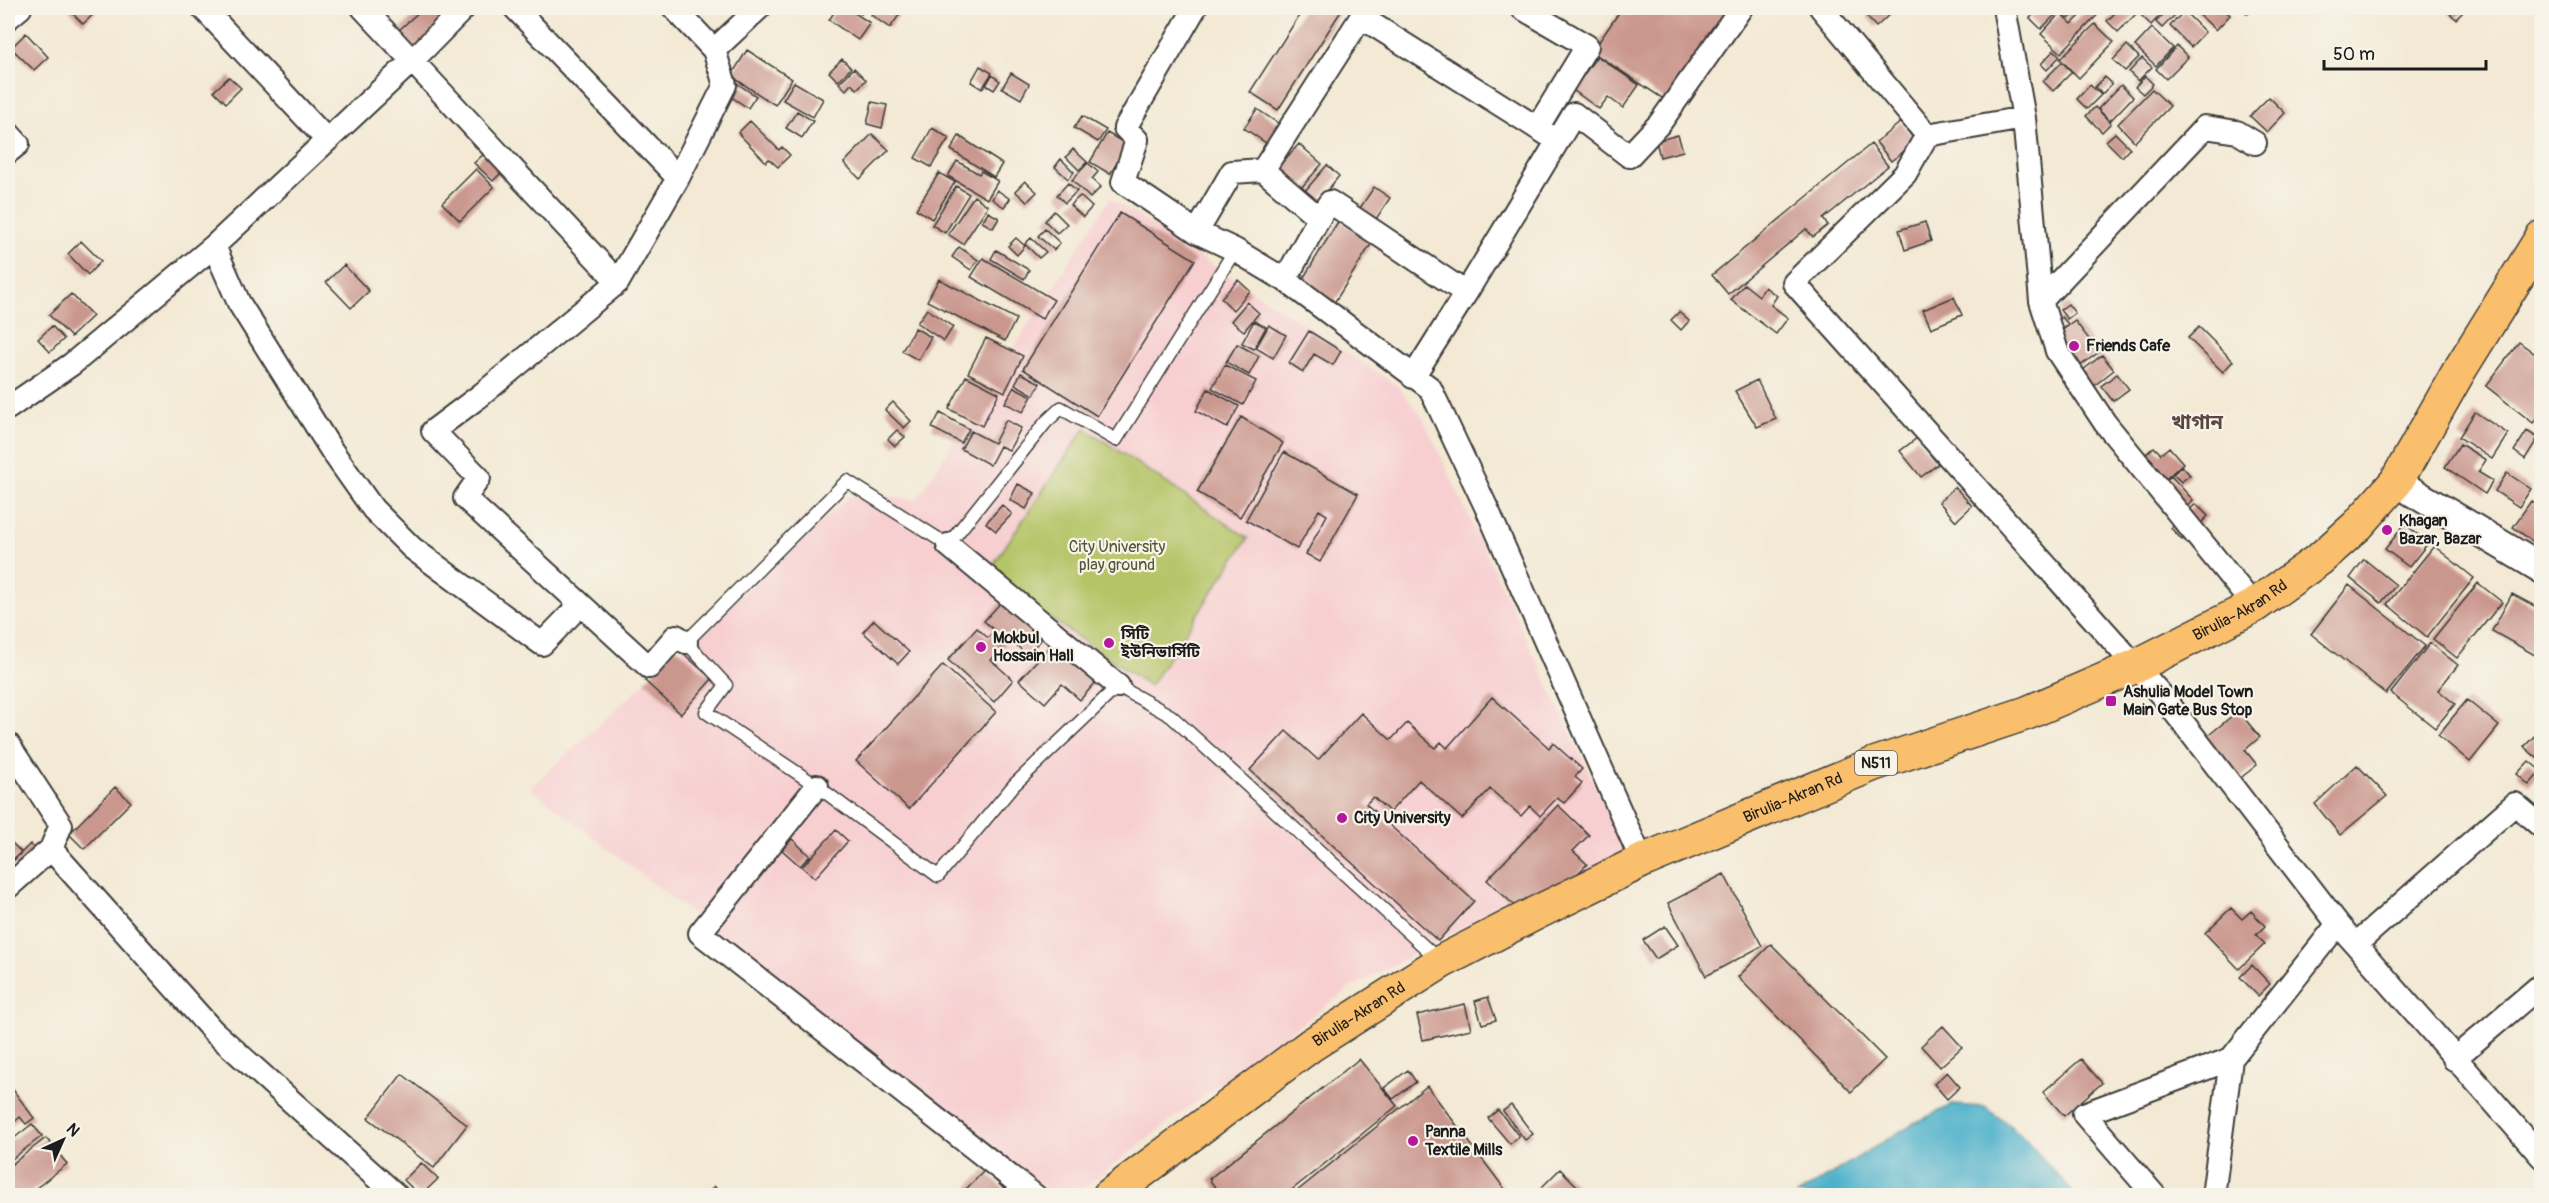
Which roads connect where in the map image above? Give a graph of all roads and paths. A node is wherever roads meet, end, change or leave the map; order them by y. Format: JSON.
{"nodes":[{"id":1,"x":20,"y":8,"type":"edge"},
{"id":2,"x":203,"y":8,"type":"edge"},
{"id":3,"x":363,"y":8,"type":"edge"},
{"id":4,"x":464,"y":8,"type":"edge"},
{"id":5,"x":515,"y":8,"type":"edge"},
{"id":6,"x":674,"y":8,"type":"edge"},
{"id":7,"x":759,"y":8,"type":"edge"},
{"id":8,"x":1195,"y":8,"type":"edge"},
{"id":9,"x":1522,"y":8,"type":"edge"},
{"id":10,"x":1741,"y":8,"type":"edge"},
{"id":11,"x":1821,"y":8,"type":"edge"},
{"id":12,"x":2004,"y":8,"type":"edge"},
{"id":13,"x":1364,"y":12,"type":"edge"},
{"id":14,"x":8,"y":18,"type":"edge"},
{"id":15,"x":714,"y":50,"type":"junction"},
{"id":16,"x":413,"y":60,"type":"junction"},
{"id":17,"x":2024,"y":118,"type":"junction"},
{"id":18,"x":1538,"y":128,"type":"junction"},
{"id":19,"x":8,"y":132,"type":"edge"},
{"id":20,"x":1927,"y":135,"type":"junction"},
{"id":21,"x":327,"y":140,"type":"junction"},
{"id":22,"x":1558,"y":141,"type":"junction"},
{"id":23,"x":2255,"y":143,"type":"dead end"},
{"id":24,"x":8,"y":152,"type":"edge"},
{"id":25,"x":1263,"y":170,"type":"junction"},
{"id":26,"x":678,"y":178,"type":"junction"},
{"id":27,"x":1319,"y":218,"type":"junction"},
{"id":28,"x":1197,"y":232,"type":"junction"},
{"id":29,"x":2541,"y":237,"type":"edge"},
{"id":30,"x":214,"y":246,"type":"junction"},
{"id":31,"x":1234,"y":250,"type":"junction"},
{"id":32,"x":1285,"y":280,"type":"junction"},
{"id":33,"x":618,"y":282,"type":"junction"},
{"id":34,"x":1466,"y":293,"type":"junction"},
{"id":35,"x":2041,"y":301,"type":"junction"},
{"id":36,"x":1413,"y":377,"type":"junction"},
{"id":37,"x":8,"y":408,"type":"edge"},
{"id":38,"x":2396,"y":482,"type":"junction"},
{"id":39,"x":948,"y":545,"type":"junction"},
{"id":40,"x":2541,"y":569,"type":"edge"},
{"id":41,"x":580,"y":604,"type":"junction"},
{"id":42,"x":2254,"y":606,"type":"junction"},
{"id":43,"x":686,"y":642,"type":"junction"},
{"id":44,"x":2136,"y":666,"type":"junction"},
{"id":45,"x":1118,"y":686,"type":"junction"},
{"id":46,"x":8,"y":744,"type":"edge"},
{"id":47,"x":818,"y":786,"type":"junction"},
{"id":48,"x":2541,"y":827,"type":"edge"},
{"id":49,"x":51,"y":849,"type":"junction"},
{"id":50,"x":1642,"y":861,"type":"junction"},
{"id":51,"x":8,"y":886,"type":"edge"},
{"id":52,"x":2338,"y":924,"type":"junction"},
{"id":53,"x":2356,"y":944,"type":"junction"},
{"id":54,"x":1441,"y":962,"type":"junction"},
{"id":55,"x":2541,"y":984,"type":"edge"},
{"id":56,"x":2231,"y":1059,"type":"junction"},
{"id":57,"x":2454,"y":1059,"type":"junction"},
{"id":58,"x":2541,"y":1157,"type":"edge"},
{"id":59,"x":397,"y":1196,"type":"edge"},
{"id":60,"x":1035,"y":1196,"type":"edge"},
{"id":61,"x":1109,"y":1196,"type":"edge"},
{"id":62,"x":2155,"y":1196,"type":"edge"},
{"id":63,"x":2213,"y":1196,"type":"edge"}],
"edges":[{"from":1,"to":14,"type":"street"},
{"from":2,"to":21,"type":"street"},
{"from":3,"to":16,"type":"street"},
{"from":4,"to":16,"type":"street"},
{"from":5,"to":26,"type":"street"},
{"from":6,"to":15,"type":"street"},
{"from":7,"to":15,"type":"street"},
{"from":8,"to":28,"type":"street"},
{"from":9,"to":18,"type":"street"},
{"from":10,"to":22,"type":"street"},
{"from":11,"to":20,"type":"street"},
{"from":12,"to":17,"type":"street"},
{"from":13,"to":18,"type":"street"},
{"from":13,"to":25,"type":"street"},
{"from":15,"to":26,"type":"street"},
{"from":16,"to":21,"type":"street"},
{"from":16,"to":33,"type":"street"},
{"from":17,"to":20,"type":"street"},
{"from":17,"to":35,"type":"street"},
{"from":18,"to":22,"type":"street"},
{"from":19,"to":24,"type":"street"},
{"from":20,"to":44,"type":"street"},
{"from":21,"to":30,"type":"street"},
{"from":22,"to":34,"type":"street"},
{"from":23,"to":35,"type":"street"},
{"from":25,"to":27,"type":"street"},
{"from":25,"to":28,"type":"street"},
{"from":26,"to":33,"type":"street"},
{"from":27,"to":32,"type":"street"},
{"from":27,"to":34,"type":"street"},
{"from":28,"to":31,"type":"street"},
{"from":29,"to":38,"type":"highway","name":"Birulia-Akran Rd","number":"N511"},
{"from":30,"to":37,"type":"street"},
{"from":30,"to":41,"type":"street"},
{"from":31,"to":32,"type":"street"},
{"from":31,"to":39,"type":"lane"},
{"from":32,"to":36,"type":"street"},
{"from":33,"to":41,"type":"street"},
{"from":34,"to":36,"type":"street"},
{"from":35,"to":42,"type":"street"},
{"from":36,"to":50,"type":"street"},
{"from":38,"to":40,"type":"street"},
{"from":38,"to":42,"type":"highway","name":"Birulia-Akran Rd","number":"N511"},
{"from":39,"to":43,"type":"lane"},
{"from":39,"to":45,"type":"street"},
{"from":41,"to":43,"type":"street"},
{"from":42,"to":44,"type":"highway","name":"Birulia-Akran Rd","number":"N511"},
{"from":43,"to":47,"type":"lane"},
{"from":44,"to":50,"type":"highway","name":"Birulia-Akran Rd","number":"N511"},
{"from":44,"to":52,"type":"street"},
{"from":45,"to":47,"type":"lane"},
{"from":45,"to":54,"type":"lane"},
{"from":46,"to":49,"type":"street"},
{"from":47,"to":60,"type":"street"},
{"from":48,"to":53,"type":"street"},
{"from":49,"to":51,"type":"street"},
{"from":49,"to":59,"type":"street"},
{"from":50,"to":54,"type":"highway","name":"Birulia-Akran Rd","number":"N511"},
{"from":52,"to":53,"type":"street"},
{"from":52,"to":56,"type":"street"},
{"from":53,"to":57,"type":"street"},
{"from":54,"to":61,"type":"highway","name":"Birulia-Akran Rd","number":"N511"},
{"from":55,"to":57,"type":"street"},
{"from":56,"to":62,"type":"street"},
{"from":56,"to":63,"type":"street"},
{"from":57,"to":58,"type":"street"}]}
